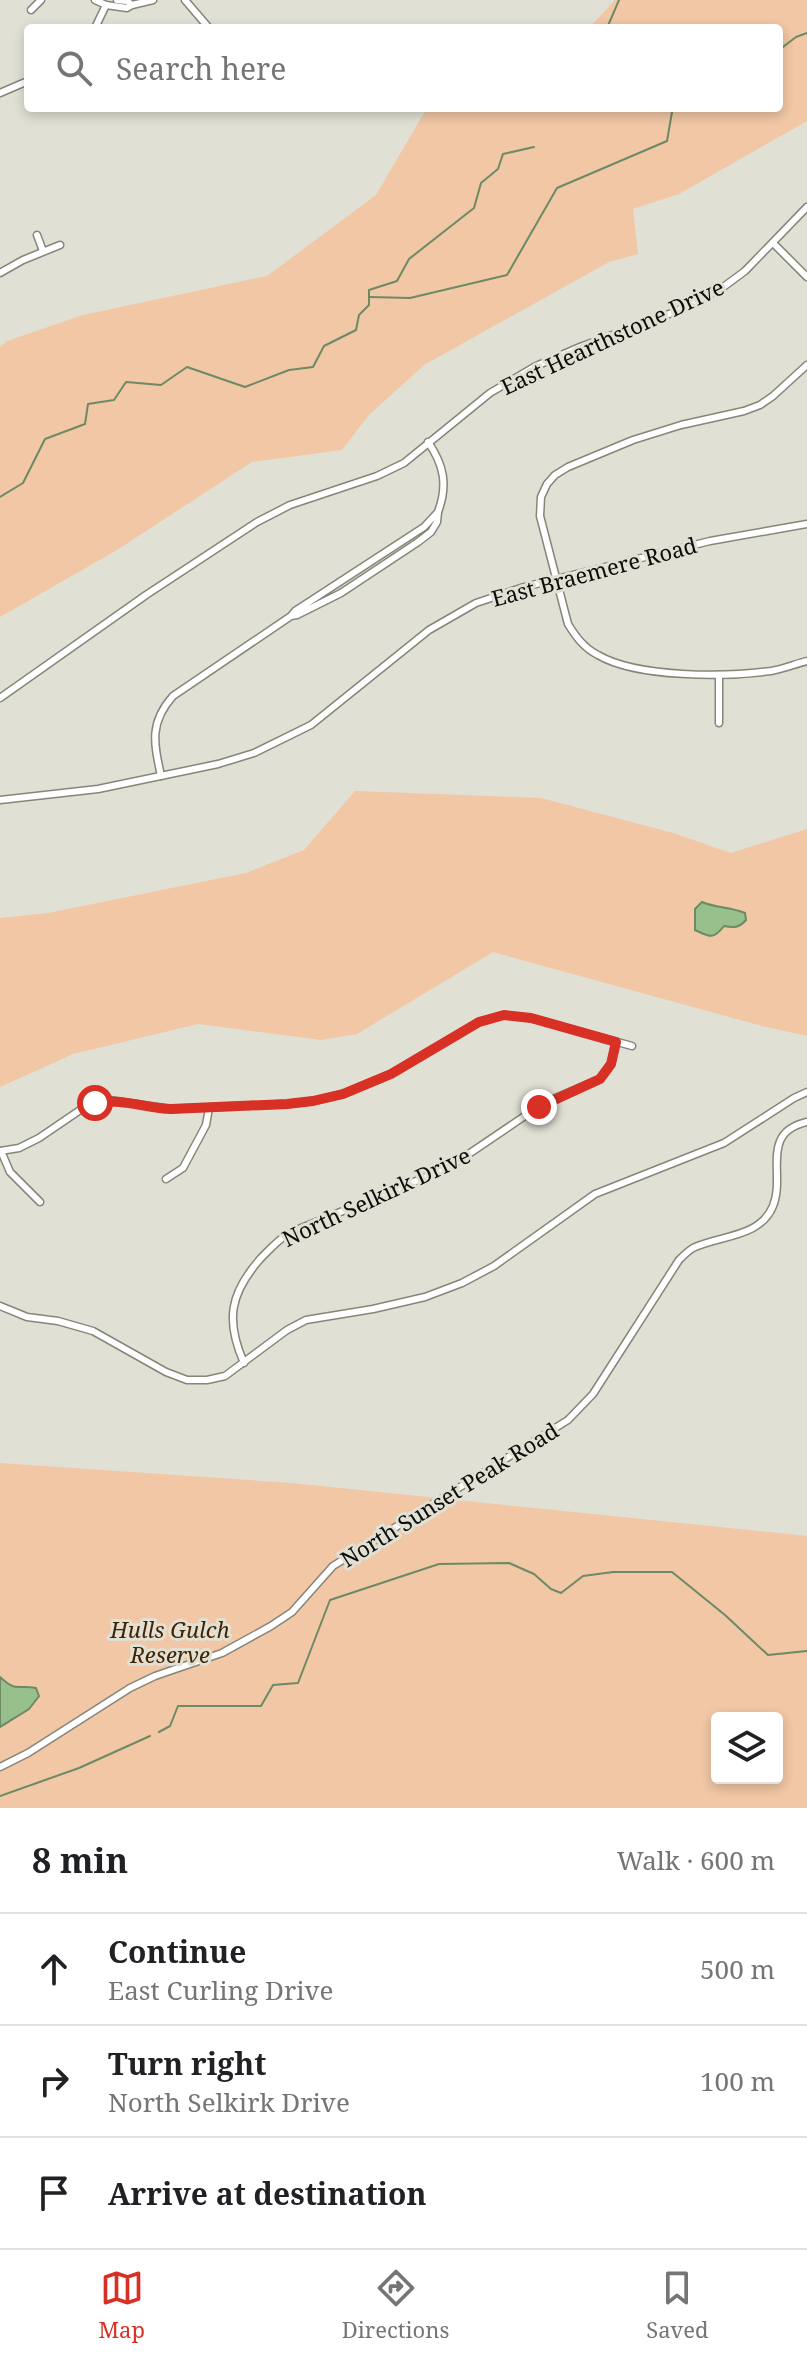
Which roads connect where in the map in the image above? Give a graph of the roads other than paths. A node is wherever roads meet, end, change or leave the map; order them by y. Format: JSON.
{"nodes":[{"id":1,"x":41,"y":0,"type":"edge"},
{"id":2,"x":95,"y":0,"type":"edge"},
{"id":3,"x":117,"y":0,"type":"edge"},
{"id":4,"x":153,"y":0,"type":"edge"},
{"id":5,"x":185,"y":0,"type":"edge"},
{"id":6,"x":106,"y":5,"type":"junction"},
{"id":7,"x":132,"y":5,"type":"junction"},
{"id":8,"x":31,"y":10,"type":"dead end"},
{"id":9,"x":97,"y":24,"type":"edge"},
{"id":10,"x":206,"y":24,"type":"edge"},
{"id":11,"x":24,"y":83,"type":"edge"},
{"id":12,"x":0,"y":93,"type":"edge"},
{"id":13,"x":807,"y":207,"type":"edge"},
{"id":14,"x":37,"y":235,"type":"dead end"},
{"id":15,"x":773,"y":243,"type":"junction"},
{"id":16,"x":60,"y":245,"type":"dead end"},
{"id":17,"x":43,"y":251,"type":"junction"},
{"id":18,"x":0,"y":273,"type":"edge"},
{"id":19,"x":807,"y":277,"type":"edge"},
{"id":20,"x":807,"y":365,"type":"edge"},
{"id":21,"x":428,"y":442,"type":"junction"},
{"id":22,"x":807,"y":524,"type":"edge"},
{"id":23,"x":556,"y":579,"type":"junction"},
{"id":24,"x":807,"y":661,"type":"edge"},
{"id":25,"x":719,"y":675,"type":"junction"},
{"id":26,"x":0,"y":698,"type":"edge"},
{"id":27,"x":719,"y":723,"type":"dead end"},
{"id":28,"x":161,"y":776,"type":"junction"},
{"id":29,"x":0,"y":800,"type":"edge"},
{"id":30,"x":616,"y":1042,"type":"junction"},
{"id":31,"x":632,"y":1046,"type":"dead end"},
{"id":32,"x":807,"y":1092,"type":"edge"},
{"id":33,"x":209,"y":1108,"type":"junction"},
{"id":34,"x":807,"y":1122,"type":"edge"},
{"id":35,"x":0,"y":1151,"type":"edge"},
{"id":36,"x":166,"y":1179,"type":"dead end"},
{"id":37,"x":40,"y":1202,"type":"dead end"},
{"id":38,"x":0,"y":1306,"type":"edge"},
{"id":39,"x":244,"y":1363,"type":"junction"},
{"id":40,"x":0,"y":1767,"type":"edge"}],
"edges":[{"from":1,"to":8,"type":"street"},
{"from":2,"to":6,"type":"street"},
{"from":3,"to":7,"type":"street"},
{"from":4,"to":7,"type":"street"},
{"from":5,"to":10,"type":"street"},
{"from":6,"to":7,"type":"street"},
{"from":6,"to":9,"type":"street"},
{"from":11,"to":12,"type":"street"},
{"from":13,"to":15,"type":"street","name":"East Hearthstone Drive"},
{"from":14,"to":17,"type":"street"},
{"from":15,"to":19,"type":"street"},
{"from":15,"to":21,"type":"street","name":"East Hearthstone Drive"},
{"from":16,"to":17,"type":"street"},
{"from":17,"to":18,"type":"street"},
{"from":20,"to":23,"type":"street"},
{"from":21,"to":26,"type":"street","name":"East Hearthstone Drive"},
{"from":21,"to":28,"type":"street"},
{"from":22,"to":23,"type":"street","name":"East Braemere Road"},
{"from":23,"to":25,"type":"street"},
{"from":23,"to":28,"type":"street","name":"East Braemere Road"},
{"from":24,"to":25,"type":"street"},
{"from":25,"to":27,"type":"street"},
{"from":28,"to":29,"type":"street","name":"East Braemere Road"},
{"from":30,"to":31,"type":"street"},
{"from":30,"to":33,"type":"street"},
{"from":30,"to":39,"type":"street","name":"North Selkirk Drive"},
{"from":32,"to":39,"type":"street"},
{"from":33,"to":35,"type":"street"},
{"from":33,"to":36,"type":"street"},
{"from":34,"to":40,"type":"street","name":"North Sunset Peak Road"},
{"from":35,"to":37,"type":"street"},
{"from":38,"to":39,"type":"street"}]}
